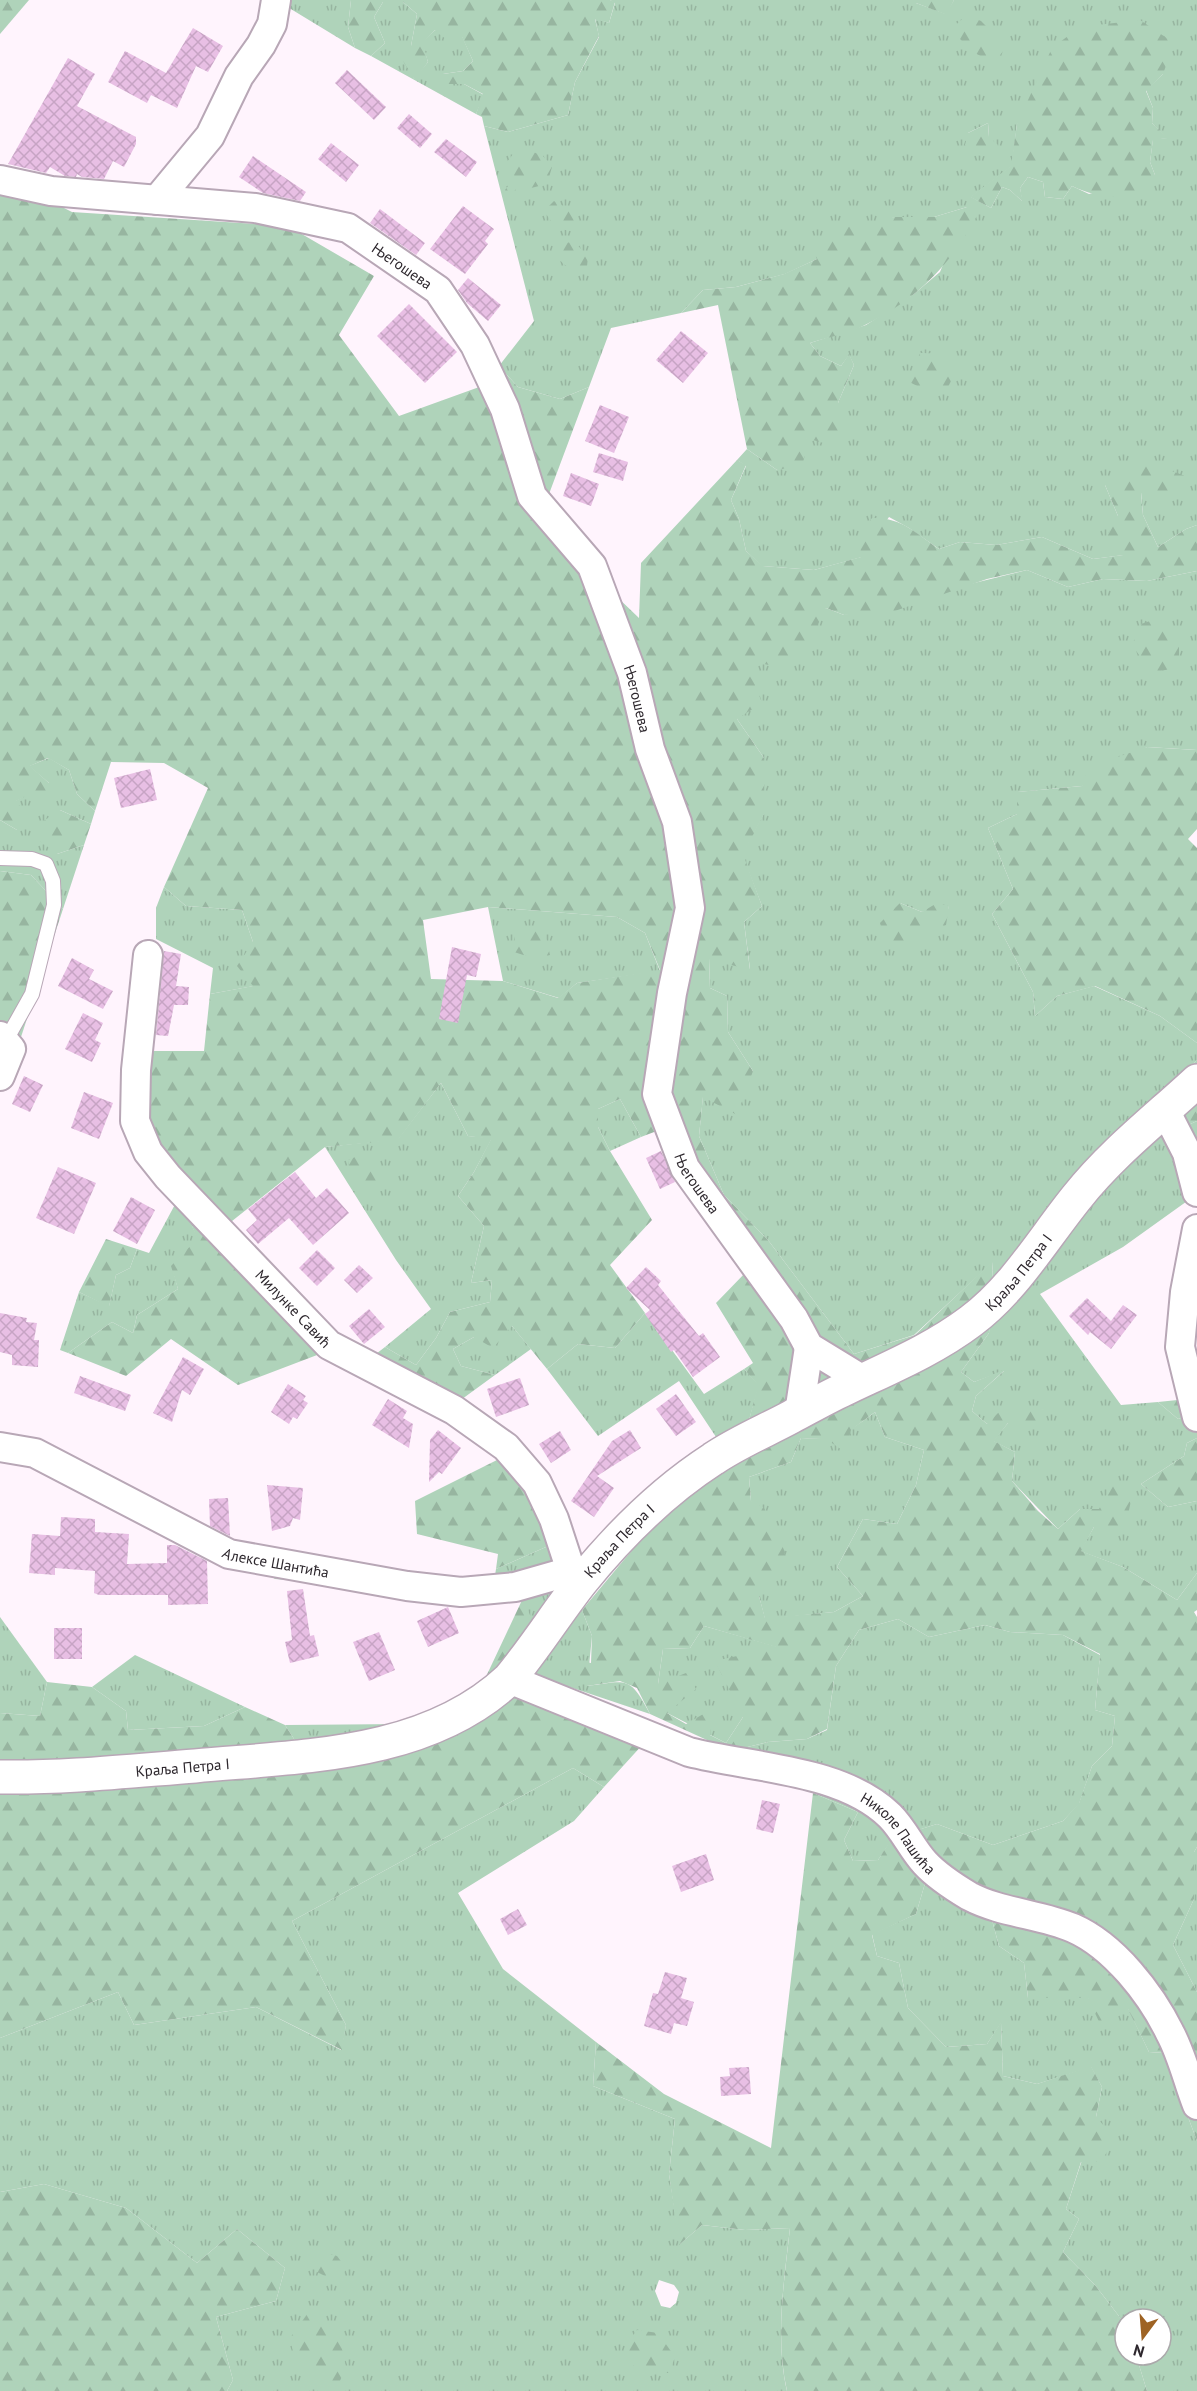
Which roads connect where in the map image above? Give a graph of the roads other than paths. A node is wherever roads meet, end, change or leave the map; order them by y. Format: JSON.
{"nodes":[{"id":1,"x":276,"y":0,"type":"edge"},
{"id":2,"x":0,"y":180,"type":"edge"},
{"id":3,"x":157,"y":200,"type":"junction"},
{"id":4,"x":0,"y":858,"type":"edge"},
{"id":5,"x":148,"y":955,"type":"dead end"},
{"id":6,"x":3,"y":1039,"type":"edge"},
{"id":7,"x":0,"y":1076,"type":"edge"},
{"id":8,"x":1197,"y":1081,"type":"edge"},
{"id":9,"x":1164,"y":1108,"type":"junction"},
{"id":10,"x":1197,"y":1192,"type":"edge"},
{"id":11,"x":1197,"y":1229,"type":"edge"},
{"id":12,"x":809,"y":1347,"type":"junction"},
{"id":13,"x":863,"y":1380,"type":"junction"},
{"id":14,"x":799,"y":1413,"type":"junction"},
{"id":15,"x":1197,"y":1417,"type":"edge"},
{"id":16,"x":0,"y":1447,"type":"edge"},
{"id":17,"x":575,"y":1577,"type":"junction"},
{"id":18,"x":508,"y":1679,"type":"junction"},
{"id":19,"x":0,"y":1777,"type":"edge"},
{"id":20,"x":1197,"y":2105,"type":"edge"}],
"edges":[{"from":1,"to":3,"type":"street"},
{"from":2,"to":3,"type":"street","name":"Његошева"},
{"from":3,"to":12,"type":"street","name":"Његошева"},
{"from":4,"to":6,"type":"lane"},
{"from":5,"to":17,"type":"street","name":"Милунке Савић"},
{"from":6,"to":7,"type":"street"},
{"from":8,"to":9,"type":"street","name":"Краља Петра I"},
{"from":9,"to":10,"type":"street"},
{"from":9,"to":13,"type":"street","name":"Краља Петра I"},
{"from":11,"to":15,"type":"street"},
{"from":12,"to":13,"type":"street"},
{"from":12,"to":14,"type":"street"},
{"from":13,"to":14,"type":"street","name":"Краља Петра I"},
{"from":14,"to":17,"type":"street","name":"Краља Петра I"},
{"from":16,"to":17,"type":"street","name":"Алексе Шантића"},
{"from":17,"to":18,"type":"street","name":"Краља Петра I"},
{"from":18,"to":19,"type":"street","name":"Краља Петра I"},
{"from":18,"to":20,"type":"street","name":"Николе Пашића"}]}
